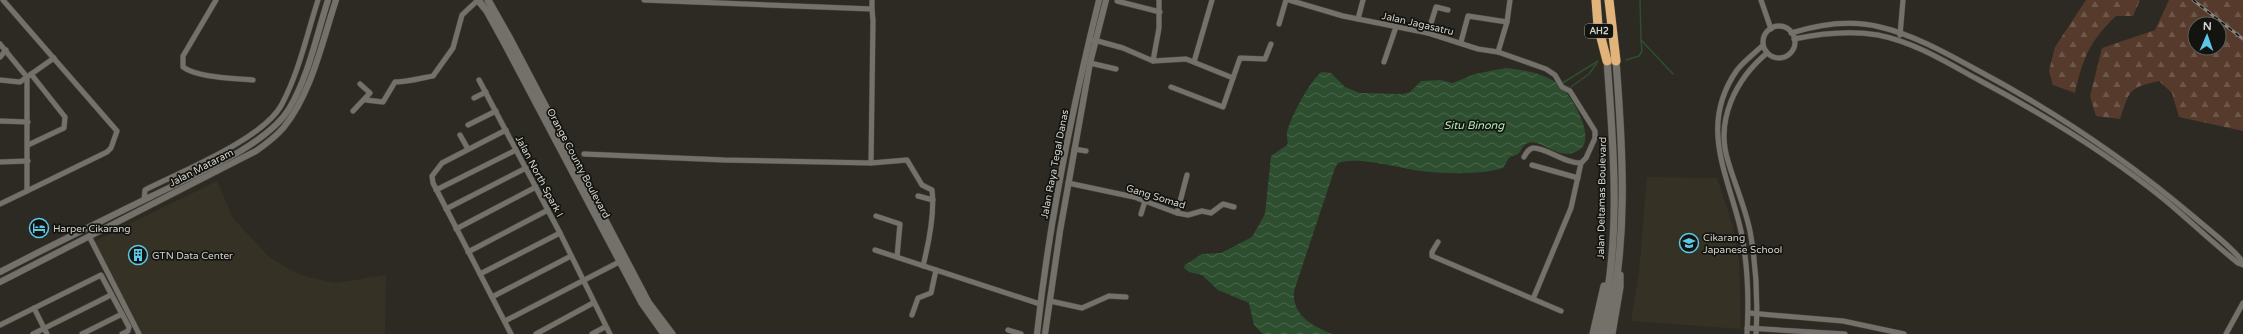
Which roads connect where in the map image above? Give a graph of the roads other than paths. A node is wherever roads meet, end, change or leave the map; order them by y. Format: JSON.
{"nodes":[{"id":1,"x":3,"y":0,"type":"edge"},
{"id":2,"x":216,"y":0,"type":"edge"},
{"id":3,"x":318,"y":0,"type":"edge"},
{"id":4,"x":328,"y":0,"type":"edge"},
{"id":5,"x":336,"y":0,"type":"edge"},
{"id":6,"x":478,"y":0,"type":"edge"},
{"id":7,"x":488,"y":0,"type":"edge"},
{"id":8,"x":644,"y":0,"type":"edge"},
{"id":9,"x":872,"y":0,"type":"edge"},
{"id":10,"x":1099,"y":0,"type":"edge"},
{"id":11,"x":1106,"y":0,"type":"edge"},
{"id":12,"x":1159,"y":0,"type":"edge"},
{"id":13,"x":1212,"y":0,"type":"edge"},
{"id":14,"x":1288,"y":0,"type":"edge"},
{"id":15,"x":1363,"y":0,"type":"edge"},
{"id":16,"x":1510,"y":0,"type":"edge"},
{"id":17,"x":1596,"y":0,"type":"edge"},
{"id":18,"x":1602,"y":0,"type":"edge"},
{"id":19,"x":1609,"y":0,"type":"edge"},
{"id":20,"x":1614,"y":0,"type":"edge"},
{"id":21,"x":1761,"y":0,"type":"edge"},
{"id":22,"x":1903,"y":0,"type":"edge"},
{"id":23,"x":1117,"y":2,"type":"dead end"},
{"id":24,"x":872,"y":9,"type":"junction"},
{"id":25,"x":1448,"y":10,"type":"dead end"},
{"id":26,"x":1160,"y":12,"type":"junction"},
{"id":27,"x":1358,"y":19,"type":"junction"},
{"id":28,"x":1507,"y":22,"type":"junction"},
{"id":29,"x":1279,"y":24,"type":"dead end"},
{"id":30,"x":1612,"y":24,"type":"junction"},
{"id":31,"x":1396,"y":27,"type":"junction"},
{"id":32,"x":1771,"y":29,"type":"junction"},
{"id":33,"x":1428,"y":33,"type":"junction"},
{"id":34,"x":1791,"y":33,"type":"junction"},
{"id":35,"x":1900,"y":33,"type":"junction"},
{"id":36,"x":1794,"y":39,"type":"junction"},
{"id":37,"x":1899,"y":40,"type":"junction"},
{"id":38,"x":1461,"y":42,"type":"junction"},
{"id":39,"x":0,"y":44,"type":"edge"},
{"id":40,"x":1092,"y":44,"type":"junction"},
{"id":41,"x":1271,"y":44,"type":"dead end"},
{"id":42,"x":1763,"y":45,"type":"junction"},
{"id":43,"x":6,"y":50,"type":"junction"},
{"id":44,"x":1498,"y":52,"type":"junction"},
{"id":45,"x":1767,"y":53,"type":"junction"},
{"id":46,"x":0,"y":57,"type":"edge"},
{"id":47,"x":54,"y":58,"type":"junction"},
{"id":48,"x":1153,"y":61,"type":"junction"},
{"id":49,"x":1611,"y":61,"type":"junction"},
{"id":50,"x":1194,"y":62,"type":"junction"},
{"id":51,"x":1384,"y":62,"type":"dead end"},
{"id":52,"x":1090,"y":63,"type":"junction"},
{"id":53,"x":1116,"y":69,"type":"dead end"},
{"id":54,"x":29,"y":75,"type":"junction"},
{"id":55,"x":1233,"y":78,"type":"junction"},
{"id":56,"x":0,"y":80,"type":"edge"},
{"id":57,"x":253,"y":80,"type":"dead end"},
{"id":58,"x":480,"y":80,"type":"dead end"},
{"id":59,"x":360,"y":84,"type":"dead end"},
{"id":60,"x":1171,"y":87,"type":"dead end"},
{"id":61,"x":486,"y":92,"type":"junction"},
{"id":62,"x":474,"y":98,"type":"dead end"},
{"id":63,"x":366,"y":100,"type":"junction"},
{"id":64,"x":2034,"y":100,"type":"junction"},
{"id":65,"x":282,"y":105,"type":"junction"},
{"id":66,"x":2030,"y":107,"type":"junction"},
{"id":67,"x":289,"y":109,"type":"junction"},
{"id":68,"x":496,"y":111,"type":"junction"},
{"id":69,"x":353,"y":112,"type":"dead end"},
{"id":70,"x":0,"y":121,"type":"edge"},
{"id":71,"x":28,"y":122,"type":"junction"},
{"id":72,"x":468,"y":125,"type":"dead end"},
{"id":73,"x":506,"y":130,"type":"junction"},
{"id":74,"x":460,"y":135,"type":"dead end"},
{"id":75,"x":28,"y":145,"type":"junction"},
{"id":76,"x":1074,"y":149,"type":"junction"},
{"id":77,"x":468,"y":150,"type":"junction"},
{"id":78,"x":516,"y":150,"type":"junction"},
{"id":79,"x":1086,"y":151,"type":"dead end"},
{"id":80,"x":584,"y":154,"type":"dead end"},
{"id":81,"x":1524,"y":157,"type":"dead end"},
{"id":82,"x":28,"y":161,"type":"junction"},
{"id":83,"x":0,"y":162,"type":"edge"},
{"id":84,"x":871,"y":163,"type":"junction"},
{"id":85,"x":1581,"y":163,"type":"junction"},
{"id":86,"x":1532,"y":165,"type":"dead end"},
{"id":87,"x":526,"y":168,"type":"junction"},
{"id":88,"x":1187,"y":175,"type":"dead end"},
{"id":89,"x":1578,"y":178,"type":"junction"},
{"id":90,"x":1068,"y":183,"type":"junction"},
{"id":91,"x":536,"y":187,"type":"junction"},
{"id":92,"x":166,"y":189,"type":"junction"},
{"id":93,"x":436,"y":190,"type":"junction"},
{"id":94,"x":27,"y":191,"type":"junction"},
{"id":95,"x":169,"y":195,"type":"junction"},
{"id":96,"x":918,"y":196,"type":"dead end"},
{"id":97,"x":0,"y":200,"type":"edge"},
{"id":98,"x":8,"y":200,"type":"junction"},
{"id":99,"x":144,"y":200,"type":"junction"},
{"id":100,"x":933,"y":200,"type":"junction"},
{"id":101,"x":1145,"y":201,"type":"junction"},
{"id":102,"x":0,"y":204,"type":"edge"},
{"id":103,"x":1234,"y":207,"type":"dead end"},
{"id":104,"x":446,"y":209,"type":"junction"},
{"id":105,"x":548,"y":210,"type":"junction"},
{"id":106,"x":1177,"y":213,"type":"junction"},
{"id":107,"x":1141,"y":214,"type":"dead end"},
{"id":108,"x":876,"y":216,"type":"dead end"},
{"id":109,"x":2197,"y":220,"type":"junction"},
{"id":110,"x":2192,"y":225,"type":"junction"},
{"id":111,"x":456,"y":228,"type":"junction"},
{"id":112,"x":1052,"y":230,"type":"junction"},
{"id":113,"x":1060,"y":231,"type":"junction"},
{"id":114,"x":560,"y":234,"type":"junction"},
{"id":115,"x":89,"y":236,"type":"junction"},
{"id":116,"x":1438,"y":242,"type":"dead end"},
{"id":117,"x":875,"y":250,"type":"dead end"},
{"id":118,"x":468,"y":252,"type":"junction"},
{"id":119,"x":1615,"y":255,"type":"junction"},
{"id":120,"x":571,"y":256,"type":"junction"},
{"id":121,"x":897,"y":257,"type":"junction"},
{"id":122,"x":622,"y":260,"type":"junction"},
{"id":123,"x":2243,"y":264,"type":"edge"},
{"id":124,"x":923,"y":266,"type":"junction"},
{"id":125,"x":936,"y":270,"type":"junction"},
{"id":126,"x":0,"y":272,"type":"edge"},
{"id":127,"x":480,"y":274,"type":"junction"},
{"id":128,"x":582,"y":280,"type":"junction"},
{"id":129,"x":0,"y":282,"type":"edge"},
{"id":130,"x":111,"y":295,"type":"junction"},
{"id":131,"x":492,"y":297,"type":"junction"},
{"id":132,"x":1126,"y":297,"type":"dead end"},
{"id":133,"x":1533,"y":299,"type":"junction"},
{"id":134,"x":1050,"y":302,"type":"junction"},
{"id":135,"x":593,"y":303,"type":"junction"},
{"id":136,"x":2243,"y":303,"type":"edge"},
{"id":137,"x":1040,"y":304,"type":"junction"},
{"id":138,"x":34,"y":308,"type":"junction"},
{"id":139,"x":1561,"y":311,"type":"dead end"},
{"id":140,"x":1748,"y":313,"type":"junction"},
{"id":141,"x":122,"y":314,"type":"junction"},
{"id":142,"x":1758,"y":314,"type":"junction"},
{"id":143,"x":912,"y":315,"type":"dead end"},
{"id":144,"x":505,"y":321,"type":"junction"},
{"id":145,"x":1038,"y":322,"type":"junction"},
{"id":146,"x":1047,"y":323,"type":"junction"},
{"id":147,"x":0,"y":325,"type":"edge"},
{"id":148,"x":605,"y":327,"type":"junction"},
{"id":149,"x":44,"y":328,"type":"junction"},
{"id":150,"x":1748,"y":328,"type":"junction"},
{"id":151,"x":1756,"y":328,"type":"junction"},
{"id":152,"x":1008,"y":330,"type":"dead end"},
{"id":153,"x":33,"y":334,"type":"edge"},
{"id":154,"x":47,"y":334,"type":"edge"},
{"id":155,"x":82,"y":334,"type":"edge"},
{"id":156,"x":122,"y":334,"type":"edge"},
{"id":157,"x":139,"y":334,"type":"edge"},
{"id":158,"x":512,"y":334,"type":"edge"},
{"id":159,"x":536,"y":334,"type":"edge"},
{"id":160,"x":592,"y":334,"type":"edge"},
{"id":161,"x":610,"y":334,"type":"edge"},
{"id":162,"x":664,"y":334,"type":"edge"},
{"id":163,"x":672,"y":334,"type":"edge"},
{"id":164,"x":1021,"y":334,"type":"edge"},
{"id":165,"x":1037,"y":334,"type":"edge"},
{"id":166,"x":1046,"y":334,"type":"edge"},
{"id":167,"x":1592,"y":334,"type":"edge"},
{"id":168,"x":1599,"y":334,"type":"edge"},
{"id":169,"x":1606,"y":334,"type":"edge"},
{"id":170,"x":1612,"y":334,"type":"edge"},
{"id":171,"x":1747,"y":334,"type":"edge"},
{"id":172,"x":1756,"y":334,"type":"edge"},
{"id":173,"x":1845,"y":334,"type":"edge"},
{"id":174,"x":1904,"y":334,"type":"edge"},
{"id":175,"x":2226,"y":334,"type":"edge"}],
"edges":[{"from":1,"to":47,"type":"street"},
{"from":2,"to":57,"type":"street"},
{"from":3,"to":65,"type":"street"},
{"from":4,"to":67,"type":"street","name":"Jalan Mataram"},
{"from":5,"to":95,"type":"street","name":"Jalan Mataram"},
{"from":6,"to":63,"type":"street"},
{"from":6,"to":122,"type":"main road","name":"Orange County Boulevard"},
{"from":7,"to":122,"type":"main road","name":"Orange County Boulevard"},
{"from":8,"to":24,"type":"street"},
{"from":9,"to":24,"type":"street"},
{"from":10,"to":40,"type":"street","name":"Jalan Raya Tegal Danas"},
{"from":11,"to":40,"type":"street","name":"Jalan Raya Tegal Danas"},
{"from":12,"to":26,"type":"street"},
{"from":13,"to":50,"type":"street"},
{"from":14,"to":27,"type":"street","name":"Jalan Jagasatru"},
{"from":14,"to":29,"type":"street"},
{"from":15,"to":27,"type":"street"},
{"from":16,"to":28,"type":"street"},
{"from":17,"to":49,"type":"highway","number":"AH2"},
{"from":18,"to":49,"type":"highway","number":"AH2"},
{"from":19,"to":30,"type":"highway","number":"AH2"},
{"from":20,"to":30,"type":"highway"},
{"from":21,"to":32,"type":"street"},
{"from":22,"to":35,"type":"street"},
{"from":23,"to":26,"type":"street"},
{"from":24,"to":84,"type":"street"},
{"from":25,"to":33,"type":"street"},
{"from":26,"to":48,"type":"street"},
{"from":27,"to":31,"type":"street","name":"Jalan Jagasatru"},
{"from":28,"to":38,"type":"street"},
{"from":28,"to":44,"type":"street"},
{"from":30,"to":49,"type":"highway","number":"AH2"},
{"from":31,"to":33,"type":"street","name":"Jalan Jagasatru"},
{"from":31,"to":51,"type":"street"},
{"from":32,"to":34,"type":"street"},
{"from":32,"to":42,"type":"street"},
{"from":33,"to":38,"type":"street","name":"Jalan Jagasatru"},
{"from":34,"to":35,"type":"street"},
{"from":34,"to":36,"type":"street"},
{"from":35,"to":37,"type":"street"},
{"from":35,"to":64,"type":"street"},
{"from":36,"to":37,"type":"street"},
{"from":36,"to":45,"type":"street"},
{"from":37,"to":66,"type":"street"},
{"from":38,"to":44,"type":"street","name":"Jalan Jagasatru"},
{"from":39,"to":43,"type":"street"},
{"from":40,"to":48,"type":"street"},
{"from":40,"to":52,"type":"street","name":"Jalan Raya Tegal Danas"},
{"from":40,"to":112,"type":"street","name":"Jalan Raya Tegal Danas"},
{"from":41,"to":55,"type":"street"},
{"from":42,"to":45,"type":"street"},
{"from":42,"to":140,"type":"street"},
{"from":43,"to":46,"type":"street"},
{"from":43,"to":54,"type":"street"},
{"from":44,"to":85,"type":"street","name":"Jalan Jagasatru"},
{"from":45,"to":142,"type":"street"},
{"from":47,"to":54,"type":"street"},
{"from":47,"to":94,"type":"street"},
{"from":48,"to":50,"type":"street"},
{"from":49,"to":119,"type":"main road","name":"Jalan Deltamas Boulevard","number":"AH2"},
{"from":50,"to":55,"type":"street"},
{"from":52,"to":53,"type":"street"},
{"from":52,"to":76,"type":"street","name":"Jalan Raya Tegal Danas"},
{"from":54,"to":56,"type":"street"},
{"from":54,"to":71,"type":"street"},
{"from":54,"to":75,"type":"street"},
{"from":55,"to":60,"type":"street"},
{"from":58,"to":61,"type":"street","name":"Jalan North Spark I"},
{"from":59,"to":63,"type":"street"},
{"from":61,"to":62,"type":"street"},
{"from":61,"to":68,"type":"street","name":"Jalan North Spark I"},
{"from":63,"to":69,"type":"street"},
{"from":64,"to":66,"type":"street"},
{"from":64,"to":109,"type":"street"},
{"from":65,"to":67,"type":"street"},
{"from":65,"to":99,"type":"street"},
{"from":66,"to":110,"type":"street"},
{"from":67,"to":92,"type":"street","name":"Jalan Mataram"},
{"from":68,"to":72,"type":"street"},
{"from":68,"to":73,"type":"street","name":"Jalan North Spark I"},
{"from":70,"to":71,"type":"street"},
{"from":71,"to":75,"type":"street"},
{"from":73,"to":77,"type":"street"},
{"from":73,"to":78,"type":"street","name":"Jalan North Spark I"},
{"from":74,"to":77,"type":"street"},
{"from":75,"to":82,"type":"street"},
{"from":76,"to":79,"type":"street"},
{"from":76,"to":90,"type":"street","name":"Jalan Raya Tegal Danas"},
{"from":77,"to":93,"type":"street"},
{"from":78,"to":87,"type":"street","name":"Jalan North Spark I"},
{"from":78,"to":93,"type":"street"},
{"from":80,"to":84,"type":"street"},
{"from":81,"to":85,"type":"street"},
{"from":82,"to":83,"type":"street"},
{"from":82,"to":94,"type":"street"},
{"from":84,"to":100,"type":"street"},
{"from":85,"to":89,"type":"street"},
{"from":86,"to":89,"type":"street"},
{"from":87,"to":91,"type":"street","name":"Jalan North Spark I"},
{"from":87,"to":104,"type":"street"},
{"from":88,"to":106,"type":"street"},
{"from":89,"to":133,"type":"street"},
{"from":90,"to":101,"type":"street","name":"Gang Somad"},
{"from":90,"to":113,"type":"street","name":"Jalan Raya Tegal Danas"},
{"from":91,"to":105,"type":"street","name":"Jalan North Spark I"},
{"from":91,"to":111,"type":"street"},
{"from":92,"to":95,"type":"street"},
{"from":92,"to":99,"type":"street","name":"Jalan Mataram"},
{"from":93,"to":104,"type":"street"},
{"from":94,"to":98,"type":"street"},
{"from":95,"to":115,"type":"street","name":"Jalan Mataram"},
{"from":96,"to":100,"type":"street"},
{"from":97,"to":98,"type":"street"},
{"from":98,"to":102,"type":"street"},
{"from":99,"to":126,"type":"street","name":"Jalan Mataram"},
{"from":100,"to":124,"type":"street"},
{"from":101,"to":106,"type":"street","name":"Gang Somad"},
{"from":101,"to":107,"type":"street"},
{"from":103,"to":106,"type":"street","name":"Gang Somad"},
{"from":104,"to":111,"type":"street"},
{"from":105,"to":114,"type":"street","name":"Jalan North Spark I"},
{"from":105,"to":118,"type":"street"},
{"from":108,"to":121,"type":"street"},
{"from":109,"to":110,"type":"street"},
{"from":109,"to":123,"type":"street"},
{"from":110,"to":123,"type":"street"},
{"from":111,"to":118,"type":"street"},
{"from":112,"to":113,"type":"street"},
{"from":112,"to":137,"type":"street","name":"Jalan Raya Tegal Danas"},
{"from":113,"to":134,"type":"street","name":"Jalan Raya Tegal Danas"},
{"from":114,"to":120,"type":"street","name":"Jalan North Spark I"},
{"from":114,"to":127,"type":"street"},
{"from":115,"to":129,"type":"street","name":"Jalan Mataram"},
{"from":115,"to":157,"type":"street"},
{"from":116,"to":133,"type":"street"},
{"from":117,"to":121,"type":"street"},
{"from":118,"to":127,"type":"street"},
{"from":119,"to":167,"type":"main road","number":"AH2"},
{"from":119,"to":168,"type":"main road","name":"Jalan Deltamas Boulevard"},
{"from":119,"to":169,"type":"main road","name":"Jalan Deltamas Boulevard"},
{"from":119,"to":170,"type":"main road","number":"AH2"},
{"from":120,"to":128,"type":"street","name":"Jalan North Spark I"},
{"from":120,"to":131,"type":"street"},
{"from":121,"to":124,"type":"street"},
{"from":122,"to":128,"type":"street"},
{"from":122,"to":162,"type":"main road","name":"Orange County Boulevard"},
{"from":122,"to":163,"type":"main road","name":"Orange County Boulevard"},
{"from":124,"to":125,"type":"street"},
{"from":125,"to":137,"type":"street"},
{"from":125,"to":143,"type":"street"},
{"from":127,"to":131,"type":"street"},
{"from":128,"to":135,"type":"street","name":"Jalan North Spark I"},
{"from":128,"to":144,"type":"street"},
{"from":130,"to":138,"type":"street"},
{"from":130,"to":141,"type":"street"},
{"from":130,"to":149,"type":"street"},
{"from":131,"to":144,"type":"street"},
{"from":132,"to":134,"type":"street"},
{"from":133,"to":139,"type":"street"},
{"from":134,"to":146,"type":"street","name":"Jalan Raya Tegal Danas"},
{"from":135,"to":148,"type":"street","name":"Jalan North Spark I"},
{"from":135,"to":159,"type":"street"},
{"from":136,"to":175,"type":"street"},
{"from":137,"to":145,"type":"street","name":"Jalan Raya Tegal Danas"},
{"from":138,"to":147,"type":"street"},
{"from":138,"to":149,"type":"street"},
{"from":140,"to":142,"type":"street"},
{"from":140,"to":150,"type":"street"},
{"from":141,"to":155,"type":"street"},
{"from":141,"to":156,"type":"street"},
{"from":142,"to":151,"type":"street"},
{"from":142,"to":174,"type":"street"},
{"from":144,"to":158,"type":"street"},
{"from":145,"to":146,"type":"street"},
{"from":145,"to":165,"type":"street","name":"Jalan Raya Tegal Danas"},
{"from":146,"to":166,"type":"street","name":"Jalan Raya Tegal Danas"},
{"from":148,"to":160,"type":"street"},
{"from":148,"to":161,"type":"street","name":"Jalan North Spark I"},
{"from":149,"to":153,"type":"street"},
{"from":149,"to":154,"type":"street"},
{"from":150,"to":151,"type":"street"},
{"from":150,"to":171,"type":"street"},
{"from":151,"to":172,"type":"street"},
{"from":151,"to":173,"type":"street"},
{"from":152,"to":164,"type":"street"}]}
